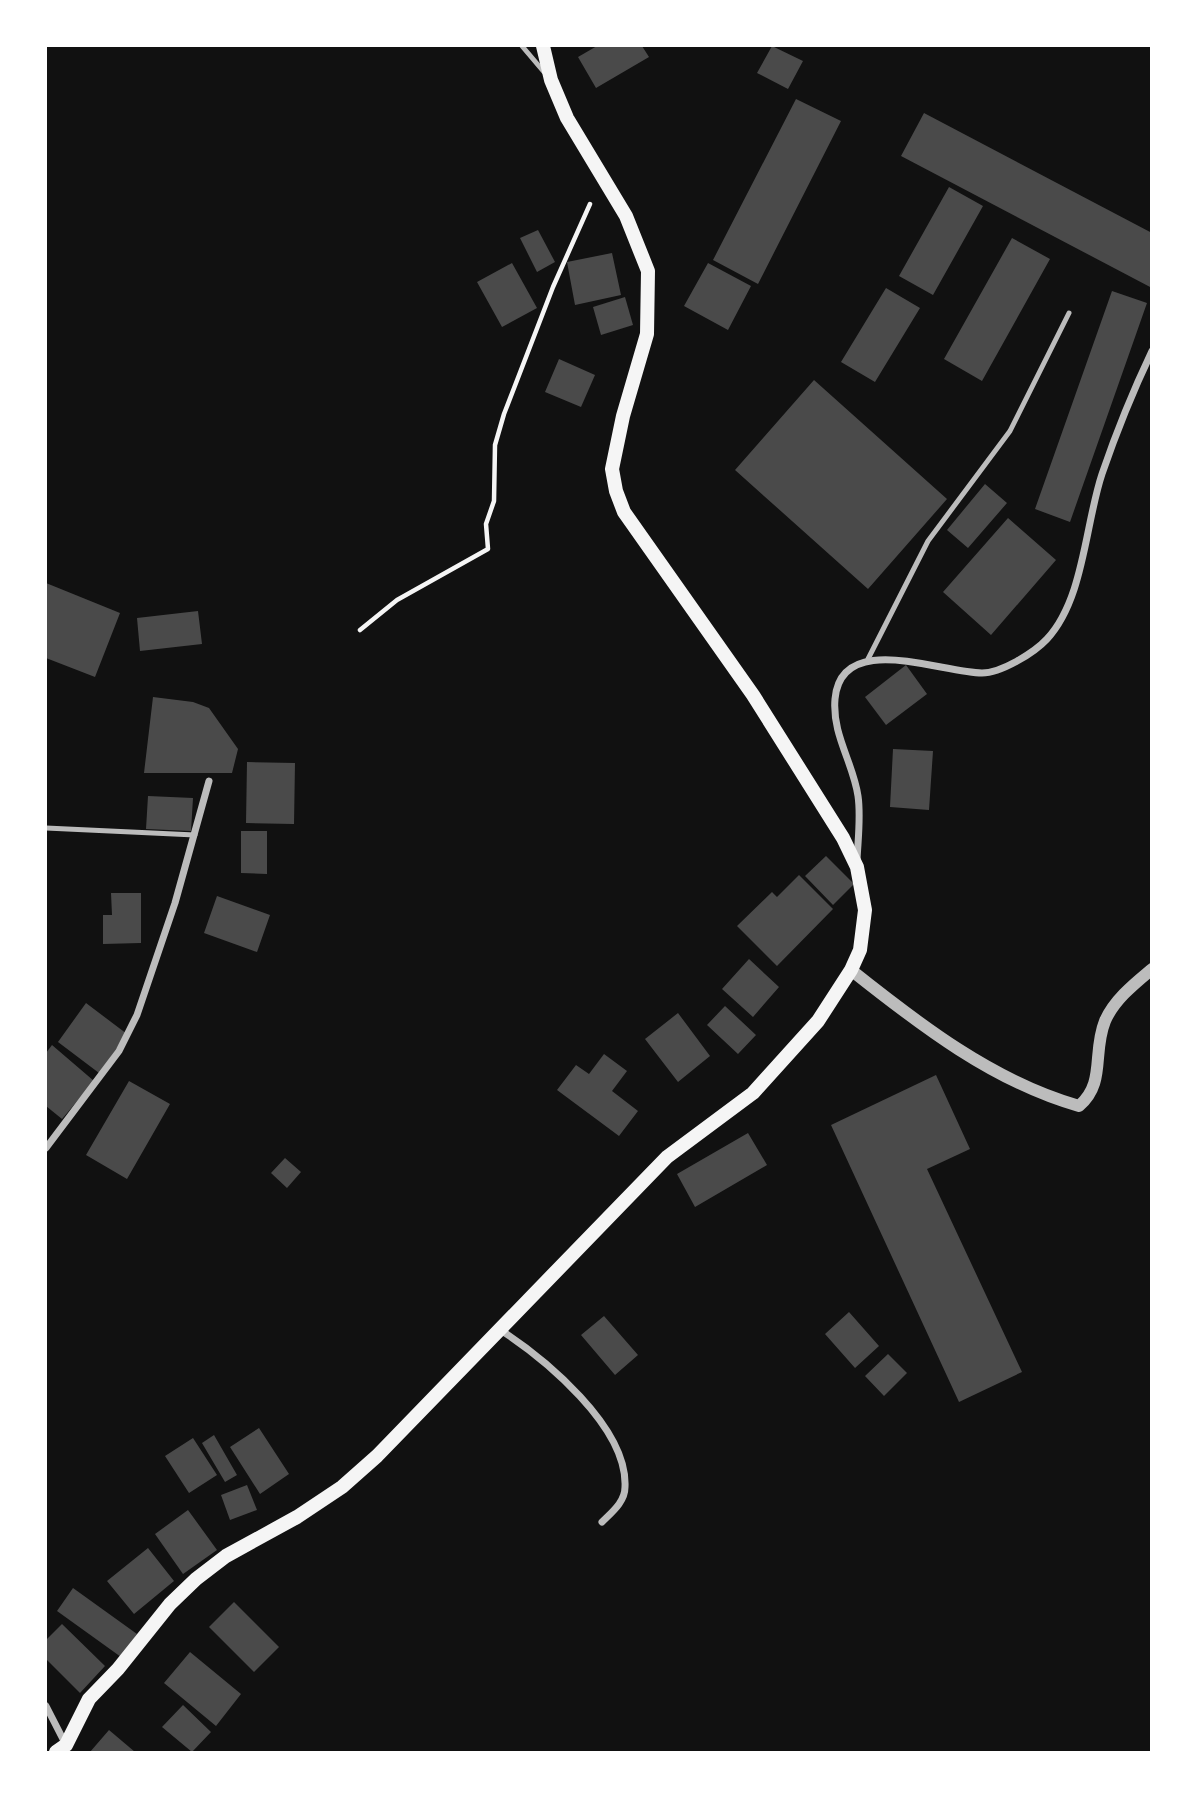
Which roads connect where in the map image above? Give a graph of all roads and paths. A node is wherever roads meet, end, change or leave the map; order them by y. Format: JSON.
{"nodes":[{"id":1,"x":522,"y":46,"type":"edge"},
{"id":2,"x":543,"y":46,"type":"edge"},
{"id":3,"x":551,"y":80,"type":"junction"},
{"id":4,"x":603,"y":178,"type":"junction"},
{"id":5,"x":1069,"y":313,"type":"dead end"},
{"id":6,"x":1152,"y":351,"type":"edge"},
{"id":7,"x":360,"y":630,"type":"dead end"},
{"id":8,"x":869,"y":659,"type":"junction"},
{"id":9,"x":209,"y":781,"type":"dead end"},
{"id":10,"x":46,"y":828,"type":"edge"},
{"id":11,"x":195,"y":835,"type":"junction"},
{"id":12,"x":857,"y":867,"type":"junction"},
{"id":13,"x":1152,"y":969,"type":"edge"},
{"id":14,"x":851,"y":970,"type":"junction"},
{"id":15,"x":46,"y":1148,"type":"edge"},
{"id":16,"x":498,"y":1328,"type":"junction"},
{"id":17,"x":602,"y":1522,"type":"dead end"},
{"id":18,"x":46,"y":1706,"type":"edge"},
{"id":19,"x":61,"y":1749,"type":"edge"}],
"edges":[{"from":1,"to":3,"type":"lane"},
{"from":2,"to":3,"type":"main road"},
{"from":3,"to":4,"type":"main road"},
{"from":4,"to":7,"type":"path"},
{"from":4,"to":12,"type":"main road"},
{"from":5,"to":8,"type":"lane"},
{"from":6,"to":8,"type":"street"},
{"from":8,"to":12,"type":"street"},
{"from":9,"to":11,"type":"street"},
{"from":10,"to":11,"type":"lane"},
{"from":11,"to":15,"type":"street"},
{"from":12,"to":14,"type":"main road"},
{"from":13,"to":14,"type":"street"},
{"from":14,"to":16,"type":"main road"},
{"from":16,"to":17,"type":"street"},
{"from":16,"to":19,"type":"main road"},
{"from":18,"to":19,"type":"street"}]}
